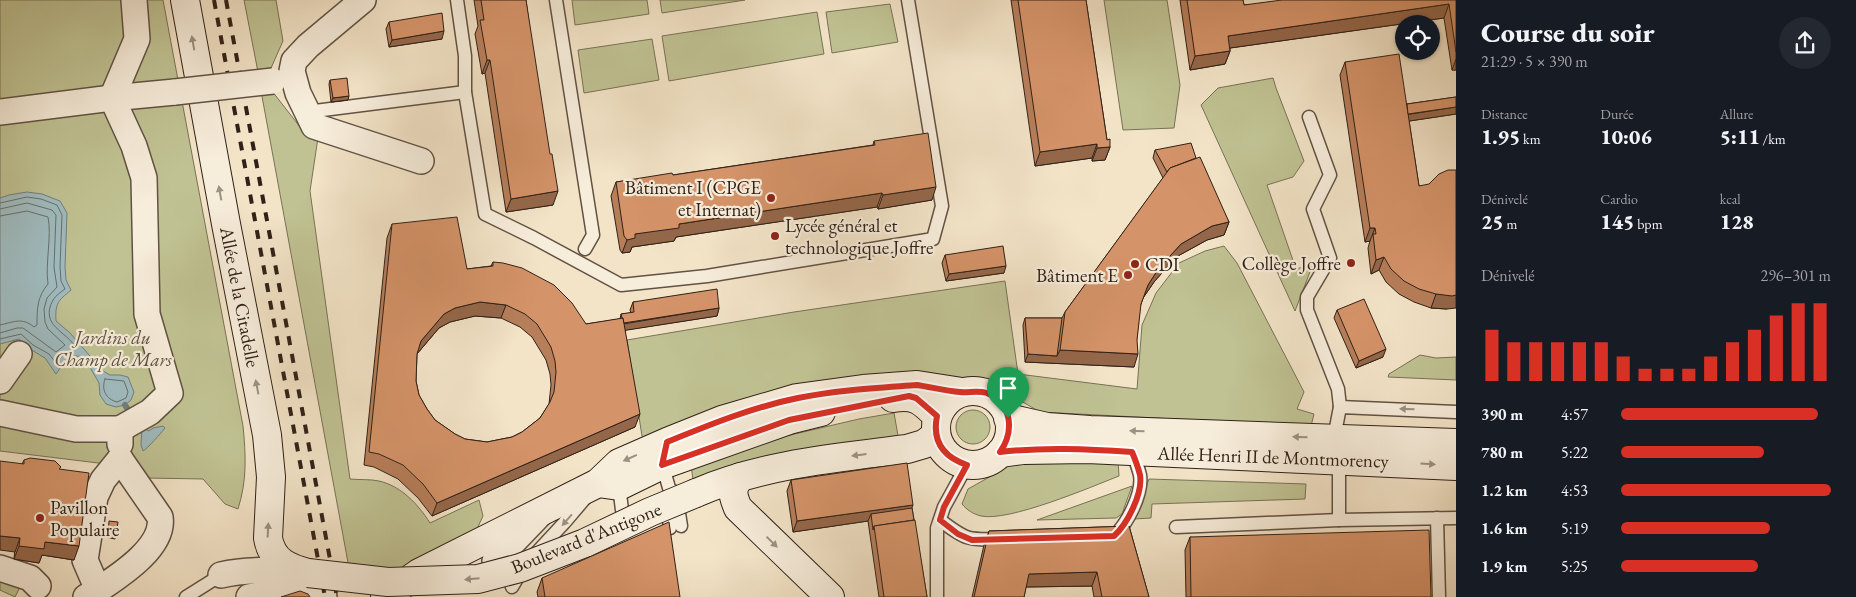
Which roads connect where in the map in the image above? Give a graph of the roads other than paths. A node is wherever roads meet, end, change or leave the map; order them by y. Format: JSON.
{"nodes":[{"id":1,"x":134,"y":0,"type":"edge"},
{"id":2,"x":185,"y":0,"type":"edge"},
{"id":3,"x":363,"y":0,"type":"edge"},
{"id":4,"x":457,"y":0,"type":"edge"},
{"id":5,"x":556,"y":0,"type":"edge"},
{"id":6,"x":908,"y":0,"type":"edge"},
{"id":7,"x":273,"y":81,"type":"dead end"},
{"id":8,"x":465,"y":92,"type":"junction"},
{"id":9,"x":112,"y":98,"type":"junction"},
{"id":10,"x":0,"y":112,"type":"edge"},
{"id":11,"x":307,"y":112,"type":"junction"},
{"id":12,"x":1309,"y":117,"type":"dead end"},
{"id":13,"x":421,"y":161,"type":"dead end"},
{"id":14,"x":585,"y":249,"type":"dead end"},
{"id":15,"x":19,"y":354,"type":"dead end"},
{"id":16,"x":0,"y":381,"type":"edge"},
{"id":17,"x":962,"y":392,"type":"junction"},
{"id":18,"x":1340,"y":407,"type":"junction"},
{"id":19,"x":1456,"y":412,"type":"edge"},
{"id":20,"x":0,"y":413,"type":"edge"},
{"id":21,"x":1008,"y":418,"type":"junction"},
{"id":22,"x":936,"y":425,"type":"junction"},
{"id":23,"x":120,"y":429,"type":"junction"},
{"id":24,"x":1456,"y":443,"type":"edge"},
{"id":25,"x":1337,"y":450,"type":"junction"},
{"id":26,"x":1000,"y":452,"type":"junction"},
{"id":27,"x":1132,"y":452,"type":"junction"},
{"id":28,"x":120,"y":459,"type":"junction"},
{"id":29,"x":666,"y":465,"type":"junction"},
{"id":30,"x":967,"y":465,"type":"junction"},
{"id":31,"x":1456,"y":466,"type":"edge"},
{"id":32,"x":750,"y":474,"type":"junction"},
{"id":33,"x":613,"y":493,"type":"junction"},
{"id":34,"x":548,"y":507,"type":"junction"},
{"id":35,"x":1438,"y":518,"type":"junction"},
{"id":36,"x":1456,"y":518,"type":"edge"},
{"id":37,"x":940,"y":520,"type":"junction"},
{"id":38,"x":1339,"y":520,"type":"junction"},
{"id":39,"x":676,"y":527,"type":"dead end"},
{"id":40,"x":1176,"y":527,"type":"dead end"},
{"id":41,"x":1095,"y":537,"type":"edge"},
{"id":42,"x":1010,"y":539,"type":"edge"},
{"id":43,"x":495,"y":561,"type":"dead end"},
{"id":44,"x":0,"y":568,"type":"edge"},
{"id":45,"x":221,"y":575,"type":"joint"},
{"id":46,"x":38,"y":586,"type":"dead end"},
{"id":47,"x":512,"y":587,"type":"dead end"},
{"id":48,"x":312,"y":588,"type":"edge"},
{"id":49,"x":92,"y":594,"type":"edge"},
{"id":50,"x":186,"y":597,"type":"edge"},
{"id":51,"x":249,"y":597,"type":"edge"},
{"id":52,"x":385,"y":597,"type":"edge"},
{"id":53,"x":830,"y":597,"type":"edge"},
{"id":54,"x":938,"y":597,"type":"edge"},
{"id":55,"x":1439,"y":597,"type":"edge"}],
"edges":[{"from":1,"to":9,"type":"street"},
{"from":48,"to":2,"type":"street","name":"Allée de la Citadelle","one_way":true},
{"from":3,"to":11,"type":"street"},
{"from":4,"to":8,"type":"lane"},
{"from":5,"to":14,"type":"lane"},
{"from":6,"to":8,"type":"lane"},
{"from":7,"to":9,"type":"street","bridge":true},
{"from":8,"to":11,"type":"lane"},
{"from":9,"to":10,"type":"street"},
{"from":9,"to":23,"type":"street"},
{"from":11,"to":13,"type":"street"},
{"from":12,"to":18,"type":"lane"},
{"from":15,"to":16,"type":"street"},
{"from":17,"to":21,"type":"street"},
{"from":17,"to":22,"type":"street"},
{"from":17,"to":29,"type":"street"},
{"from":19,"to":18,"type":"lane","one_way":true},
{"from":18,"to":25,"type":"lane"},
{"from":20,"to":23,"type":"street"},
{"from":25,"to":21,"type":"street","name":"Allée Henri II de Montmorency","one_way":true},
{"from":21,"to":26,"type":"street"},
{"from":22,"to":29,"type":"street"},
{"from":22,"to":30,"type":"street"},
{"from":22,"to":32,"type":"street","one_way":true},
{"from":23,"to":28,"type":"street"},
{"from":24,"to":25,"type":"street","name":"Allée Henri II de Montmorency"},
{"from":25,"to":27,"type":"street","name":"Allée Henri II de Montmorency"},
{"from":25,"to":31,"type":"street","name":"Allée Henri II de Montmorency","one_way":true},
{"from":25,"to":38,"type":"lane"},
{"from":26,"to":27,"type":"street","name":"Allée Henri II de Montmorency"},
{"from":26,"to":30,"type":"street"},
{"from":27,"to":41,"type":"lane"},
{"from":28,"to":49,"type":"street"},
{"from":28,"to":49,"type":"street"},
{"from":29,"to":33,"type":"street"},
{"from":29,"to":39,"type":"lane"},
{"from":30,"to":37,"type":"lane"},
{"from":32,"to":48,"type":"street","name":"Boulevard d'Antigone","one_way":true,"bridge":true},
{"from":32,"to":53,"type":"street","one_way":true},
{"from":33,"to":34,"type":"street"},
{"from":33,"to":47,"type":"lane","one_way":true},
{"from":34,"to":43,"type":"street"},
{"from":34,"to":52,"type":"street"},
{"from":35,"to":36,"type":"lane"},
{"from":35,"to":38,"type":"lane"},
{"from":35,"to":55,"type":"lane"},
{"from":37,"to":42,"type":"lane"},
{"from":37,"to":54,"type":"lane"},
{"from":38,"to":40,"type":"lane"},
{"from":44,"to":46,"type":"street"},
{"from":45,"to":48,"type":"street"},
{"from":45,"to":50,"type":"lane"},
{"from":48,"to":51,"type":"street"}]}
